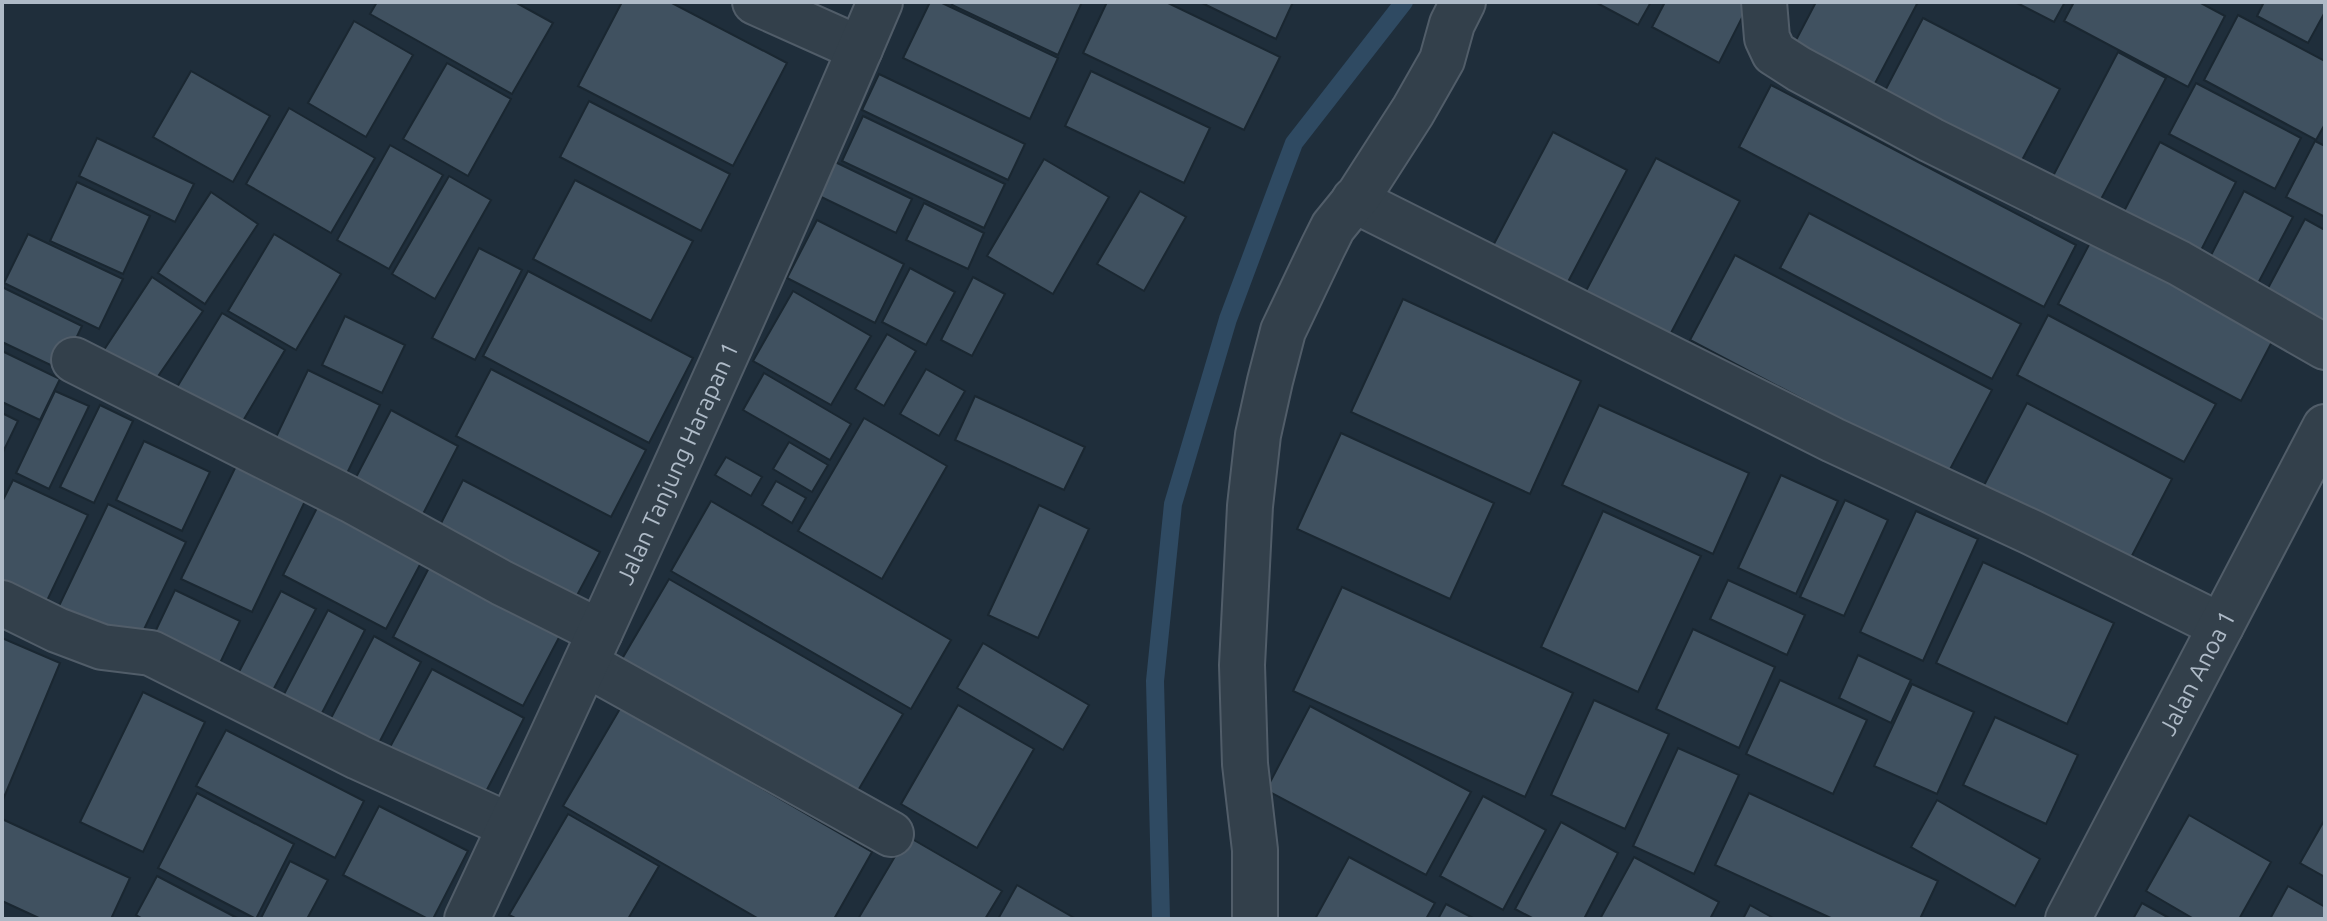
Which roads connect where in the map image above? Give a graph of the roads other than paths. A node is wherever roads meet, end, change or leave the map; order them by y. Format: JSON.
{"nodes":[{"id":1,"x":755,"y":2,"type":"edge"},
{"id":2,"x":880,"y":2,"type":"edge"},
{"id":3,"x":1463,"y":2,"type":"edge"},
{"id":4,"x":1764,"y":2,"type":"edge"},
{"id":5,"x":860,"y":49,"type":"junction"},
{"id":6,"x":1354,"y":200,"type":"junction"},
{"id":7,"x":2325,"y":347,"type":"edge"},
{"id":8,"x":74,"y":360,"type":"dead end"},
{"id":9,"x":2325,"y":427,"type":"edge"},
{"id":10,"x":2,"y":603,"type":"edge"},
{"id":11,"x":2221,"y":626,"type":"junction"},
{"id":12,"x":593,"y":648,"type":"junction"},
{"id":13,"x":510,"y":826,"type":"junction"},
{"id":14,"x":891,"y":834,"type":"dead end"},
{"id":15,"x":467,"y":919,"type":"edge"},
{"id":16,"x":1255,"y":919,"type":"edge"},
{"id":17,"x":2068,"y":919,"type":"edge"}],
"edges":[{"from":1,"to":5,"type":"street"},
{"from":2,"to":5,"type":"street","name":"Jalan Tanjung Harapan 1"},
{"from":3,"to":6,"type":"street"},
{"from":4,"to":7,"type":"street"},
{"from":5,"to":12,"type":"street","name":"Jalan Tanjung Harapan 1"},
{"from":6,"to":11,"type":"street"},
{"from":6,"to":16,"type":"street"},
{"from":8,"to":12,"type":"street"},
{"from":9,"to":11,"type":"street","name":"Jalan Anoa 1"},
{"from":10,"to":13,"type":"street"},
{"from":11,"to":17,"type":"street","name":"Jalan Anoa 1"},
{"from":12,"to":13,"type":"street","name":"Jalan Tanjung Harapan 1"},
{"from":12,"to":14,"type":"street"},
{"from":13,"to":15,"type":"street","name":"Jalan Tanjung Harapan 1"}]}
